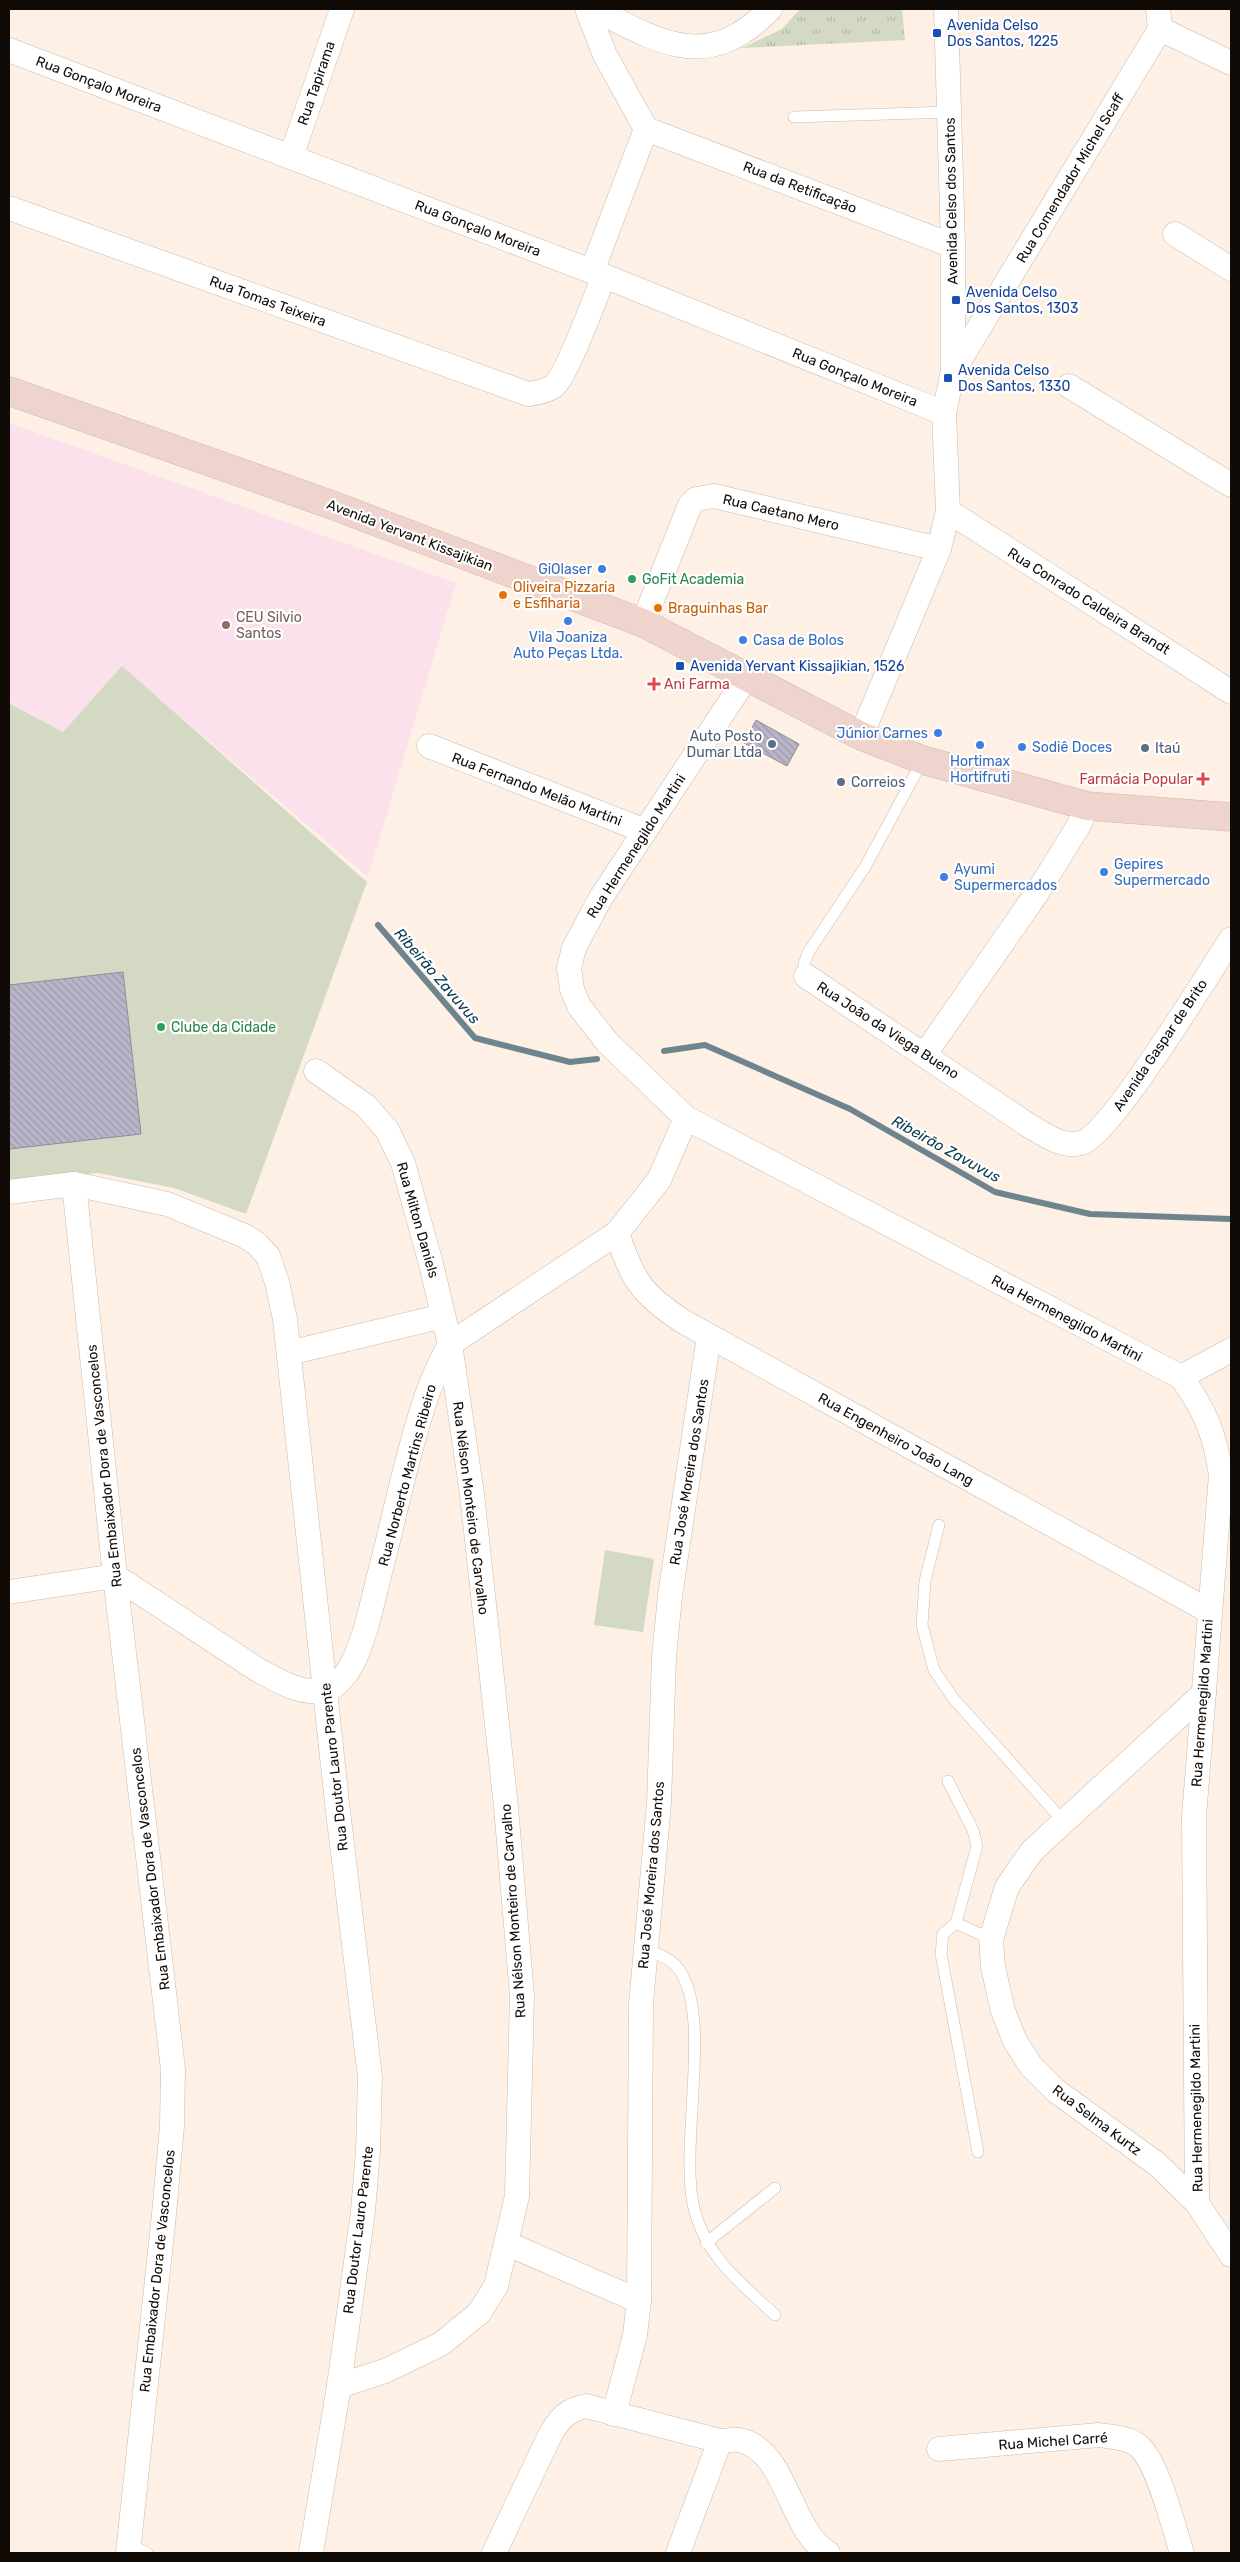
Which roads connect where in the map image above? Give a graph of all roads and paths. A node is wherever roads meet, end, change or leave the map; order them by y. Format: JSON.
{"nodes":[{"id":1,"x":342,"y":9,"type":"edge"},
{"id":2,"x":587,"y":9,"type":"edge"},
{"id":3,"x":595,"y":9,"type":"edge"},
{"id":4,"x":770,"y":9,"type":"edge"},
{"id":5,"x":946,"y":9,"type":"edge"},
{"id":6,"x":1159,"y":19,"type":"edge"},
{"id":7,"x":9,"y":50,"type":"edge"},
{"id":8,"x":1231,"y":63,"type":"edge"},
{"id":9,"x":950,"y":112,"type":"junction"},
{"id":10,"x":794,"y":117,"type":"dead end"},
{"id":11,"x":646,"y":129,"type":"junction"},
{"id":12,"x":291,"y":157,"type":"junction"},
{"id":13,"x":9,"y":208,"type":"edge"},
{"id":14,"x":1175,"y":234,"type":"dead end"},
{"id":15,"x":953,"y":246,"type":"junction"},
{"id":16,"x":1231,"y":269,"type":"edge"},
{"id":17,"x":598,"y":274,"type":"junction"},
{"id":18,"x":953,"y":371,"type":"junction"},
{"id":19,"x":1069,"y":386,"type":"dead end"},
{"id":20,"x":9,"y":391,"type":"edge"},
{"id":21,"x":944,"y":413,"type":"junction"},
{"id":22,"x":1231,"y":485,"type":"edge"},
{"id":23,"x":948,"y":511,"type":"junction"},
{"id":24,"x":939,"y":549,"type":"junction"},
{"id":25,"x":643,"y":623,"type":"junction"},
{"id":26,"x":746,"y":678,"type":"junction"},
{"id":27,"x":1231,"y":692,"type":"edge"},
{"id":28,"x":861,"y":736,"type":"junction"},
{"id":29,"x":429,"y":746,"type":"dead end"},
{"id":30,"x":923,"y":760,"type":"junction"},
{"id":31,"x":1088,"y":806,"type":"junction"},
{"id":32,"x":1231,"y":817,"type":"edge"},
{"id":33,"x":645,"y":831,"type":"junction"},
{"id":34,"x":1231,"y":940,"type":"edge"},
{"id":35,"x":806,"y":976,"type":"joint"},
{"id":36,"x":925,"y":1054,"type":"junction"},
{"id":37,"x":316,"y":1071,"type":"dead end"},
{"id":38,"x":686,"y":1118,"type":"junction"},
{"id":39,"x":1082,"y":1143,"type":"joint"},
{"id":40,"x":74,"y":1184,"type":"junction"},
{"id":41,"x":9,"y":1192,"type":"edge"},
{"id":42,"x":617,"y":1233,"type":"junction"},
{"id":43,"x":443,"y":1316,"type":"junction"},
{"id":44,"x":709,"y":1336,"type":"junction"},
{"id":45,"x":450,"y":1344,"type":"junction"},
{"id":46,"x":1231,"y":1350,"type":"edge"},
{"id":47,"x":289,"y":1352,"type":"junction"},
{"id":48,"x":1181,"y":1377,"type":"junction"},
{"id":49,"x":939,"y":1525,"type":"dead end"},
{"id":50,"x":116,"y":1576,"type":"junction"},
{"id":51,"x":9,"y":1592,"type":"edge"},
{"id":52,"x":1209,"y":1611,"type":"junction"},
{"id":53,"x":326,"y":1690,"type":"junction"},
{"id":54,"x":1204,"y":1693,"type":"junction"},
{"id":55,"x":948,"y":1781,"type":"dead end"},
{"id":56,"x":1064,"y":1822,"type":"junction"},
{"id":57,"x":956,"y":1923,"type":"junction"},
{"id":58,"x":991,"y":1939,"type":"junction"},
{"id":59,"x":644,"y":1948,"type":"junction"},
{"id":60,"x":978,"y":2152,"type":"dead end"},
{"id":61,"x":775,"y":2188,"type":"dead end"},
{"id":62,"x":1197,"y":2203,"type":"junction"},
{"id":63,"x":706,"y":2243,"type":"junction"},
{"id":64,"x":508,"y":2244,"type":"junction"},
{"id":65,"x":1231,"y":2255,"type":"edge"},
{"id":66,"x":639,"y":2301,"type":"junction"},
{"id":67,"x":775,"y":2315,"type":"dead end"},
{"id":68,"x":339,"y":2386,"type":"junction"},
{"id":69,"x":614,"y":2414,"type":"junction"},
{"id":70,"x":720,"y":2441,"type":"junction"},
{"id":71,"x":939,"y":2449,"type":"dead end"},
{"id":72,"x":135,"y":2550,"type":"edge"},
{"id":73,"x":310,"y":2553,"type":"edge"},
{"id":74,"x":494,"y":2553,"type":"edge"},
{"id":75,"x":678,"y":2553,"type":"edge"},
{"id":76,"x":828,"y":2553,"type":"edge"},
{"id":77,"x":1182,"y":2553,"type":"edge"}],
"edges":[{"from":1,"to":12,"type":"street","name":"Rua Tapirama"},
{"from":2,"to":11,"type":"street"},
{"from":3,"to":4,"type":"street"},
{"from":5,"to":9,"type":"street","name":"Avenida Celso dos Santos"},
{"from":6,"to":8,"type":"street"},
{"from":6,"to":18,"type":"street","name":"Rua Comendador Michel Scaff"},
{"from":7,"to":12,"type":"street","name":"Rua Gonçalo Moreira"},
{"from":9,"to":10,"type":"lane"},
{"from":9,"to":15,"type":"street","name":"Avenida Celso dos Santos"},
{"from":11,"to":15,"type":"street","name":"Rua da Retificação"},
{"from":11,"to":17,"type":"street"},
{"from":12,"to":17,"type":"street","name":"Rua Gonçalo Moreira"},
{"from":13,"to":17,"type":"street","name":"Rua Tomas Teixeira"},
{"from":14,"to":16,"type":"street"},
{"from":15,"to":18,"type":"street","name":"Avenida Celso dos Santos"},
{"from":17,"to":21,"type":"street","name":"Rua Gonçalo Moreira"},
{"from":18,"to":21,"type":"street","name":"Avenida Celso dos Santos"},
{"from":19,"to":22,"type":"street"},
{"from":20,"to":25,"type":"main road","name":"Avenida Yervant Kissajikian"},
{"from":21,"to":23,"type":"street","name":"Avenida Celso dos Santos"},
{"from":23,"to":24,"type":"street","name":"Avenida Celso dos Santos"},
{"from":23,"to":27,"type":"street","name":"Rua Conrado Caldeira Brandt"},
{"from":24,"to":25,"type":"street","name":"Rua Caetano Mero"},
{"from":24,"to":28,"type":"street","name":"Avenida Celso dos Santos"},
{"from":25,"to":26,"type":"main road","name":"Avenida Yervant Kissajikian"},
{"from":26,"to":28,"type":"main road","name":"Avenida Yervant Kissajikian"},
{"from":26,"to":33,"type":"street","name":"Rua Hermenegildo Martini"},
{"from":28,"to":30,"type":"main road","name":"Avenida Yervant Kissajikian"},
{"from":29,"to":33,"type":"street","name":"Rua Fernando Melão Martini"},
{"from":30,"to":31,"type":"main road","name":"Avenida Yervant Kissajikian"},
{"from":30,"to":35,"type":"lane","name":"Rua João da Viega Bueno"},
{"from":31,"to":32,"type":"main road","name":"Avenida Yervant Kissajikian"},
{"from":31,"to":36,"type":"street"},
{"from":33,"to":38,"type":"street","name":"Rua Hermenegildo Martini"},
{"from":34,"to":39,"type":"street","name":"Avenida Gaspar de Brito"},
{"from":35,"to":36,"type":"street","name":"Rua João da Viega Bueno"},
{"from":36,"to":39,"type":"street","name":"Rua João da Viega Bueno"},
{"from":37,"to":43,"type":"street","name":"Rua Milton Daniels"},
{"from":38,"to":42,"type":"street","name":"Rua Norberto Martins Ribeiro"},
{"from":38,"to":48,"type":"street","name":"Rua Hermenegildo Martini"},
{"from":40,"to":41,"type":"street","name":"Rua Doutor Lauro Parente"},
{"from":40,"to":47,"type":"street","name":"Rua Doutor Lauro Parente"},
{"from":40,"to":50,"type":"street","name":"Rua Embaixador Dora de Vasconcelos"},
{"from":42,"to":44,"type":"street","name":"Rua Engenheiro João Lang"},
{"from":42,"to":45,"type":"street","name":"Rua Norberto Martins Ribeiro"},
{"from":43,"to":45,"type":"street","name":"Rua Milton Daniels"},
{"from":43,"to":47,"type":"street"},
{"from":44,"to":52,"type":"street","name":"Rua Engenheiro João Lang"},
{"from":44,"to":59,"type":"street","name":"Rua José Moreira dos Santos"},
{"from":45,"to":53,"type":"street","name":"Rua Norberto Martins Ribeiro"},
{"from":45,"to":64,"type":"street","name":"Rua Nélson Monteiro de Carvalho"},
{"from":46,"to":48,"type":"street"},
{"from":47,"to":53,"type":"street","name":"Rua Doutor Lauro Parente"},
{"from":48,"to":52,"type":"street","name":"Rua Hermenegildo Martini"},
{"from":49,"to":56,"type":"lane"},
{"from":50,"to":51,"type":"street"},
{"from":50,"to":53,"type":"street"},
{"from":50,"to":72,"type":"street","name":"Rua Embaixador Dora de Vasconcelos"},
{"from":52,"to":54,"type":"street","name":"Rua Hermenegildo Martini"},
{"from":53,"to":68,"type":"street","name":"Rua Doutor Lauro Parente"},
{"from":54,"to":56,"type":"street","name":"Rua Selma Kurtz"},
{"from":54,"to":62,"type":"street","name":"Rua Hermenegildo Martini"},
{"from":55,"to":57,"type":"lane"},
{"from":56,"to":58,"type":"street","name":"Rua Selma Kurtz"},
{"from":57,"to":58,"type":"lane"},
{"from":57,"to":60,"type":"lane"},
{"from":58,"to":62,"type":"street","name":"Rua Selma Kurtz"},
{"from":59,"to":63,"type":"lane"},
{"from":59,"to":66,"type":"street","name":"Rua José Moreira dos Santos"},
{"from":61,"to":63,"type":"lane"},
{"from":62,"to":65,"type":"street","name":"Rua Selma Kurtz"},
{"from":63,"to":67,"type":"lane"},
{"from":64,"to":66,"type":"street"},
{"from":64,"to":68,"type":"street","name":"Rua Nélson Monteiro de Carvalho"},
{"from":66,"to":69,"type":"street","name":"Rua José Moreira dos Santos"},
{"from":68,"to":73,"type":"street","name":"Rua Doutor Lauro Parente"},
{"from":69,"to":70,"type":"street"},
{"from":69,"to":74,"type":"street"},
{"from":70,"to":75,"type":"street"},
{"from":70,"to":76,"type":"street"},
{"from":71,"to":77,"type":"street","name":"Rua Michel Carré"}]}
